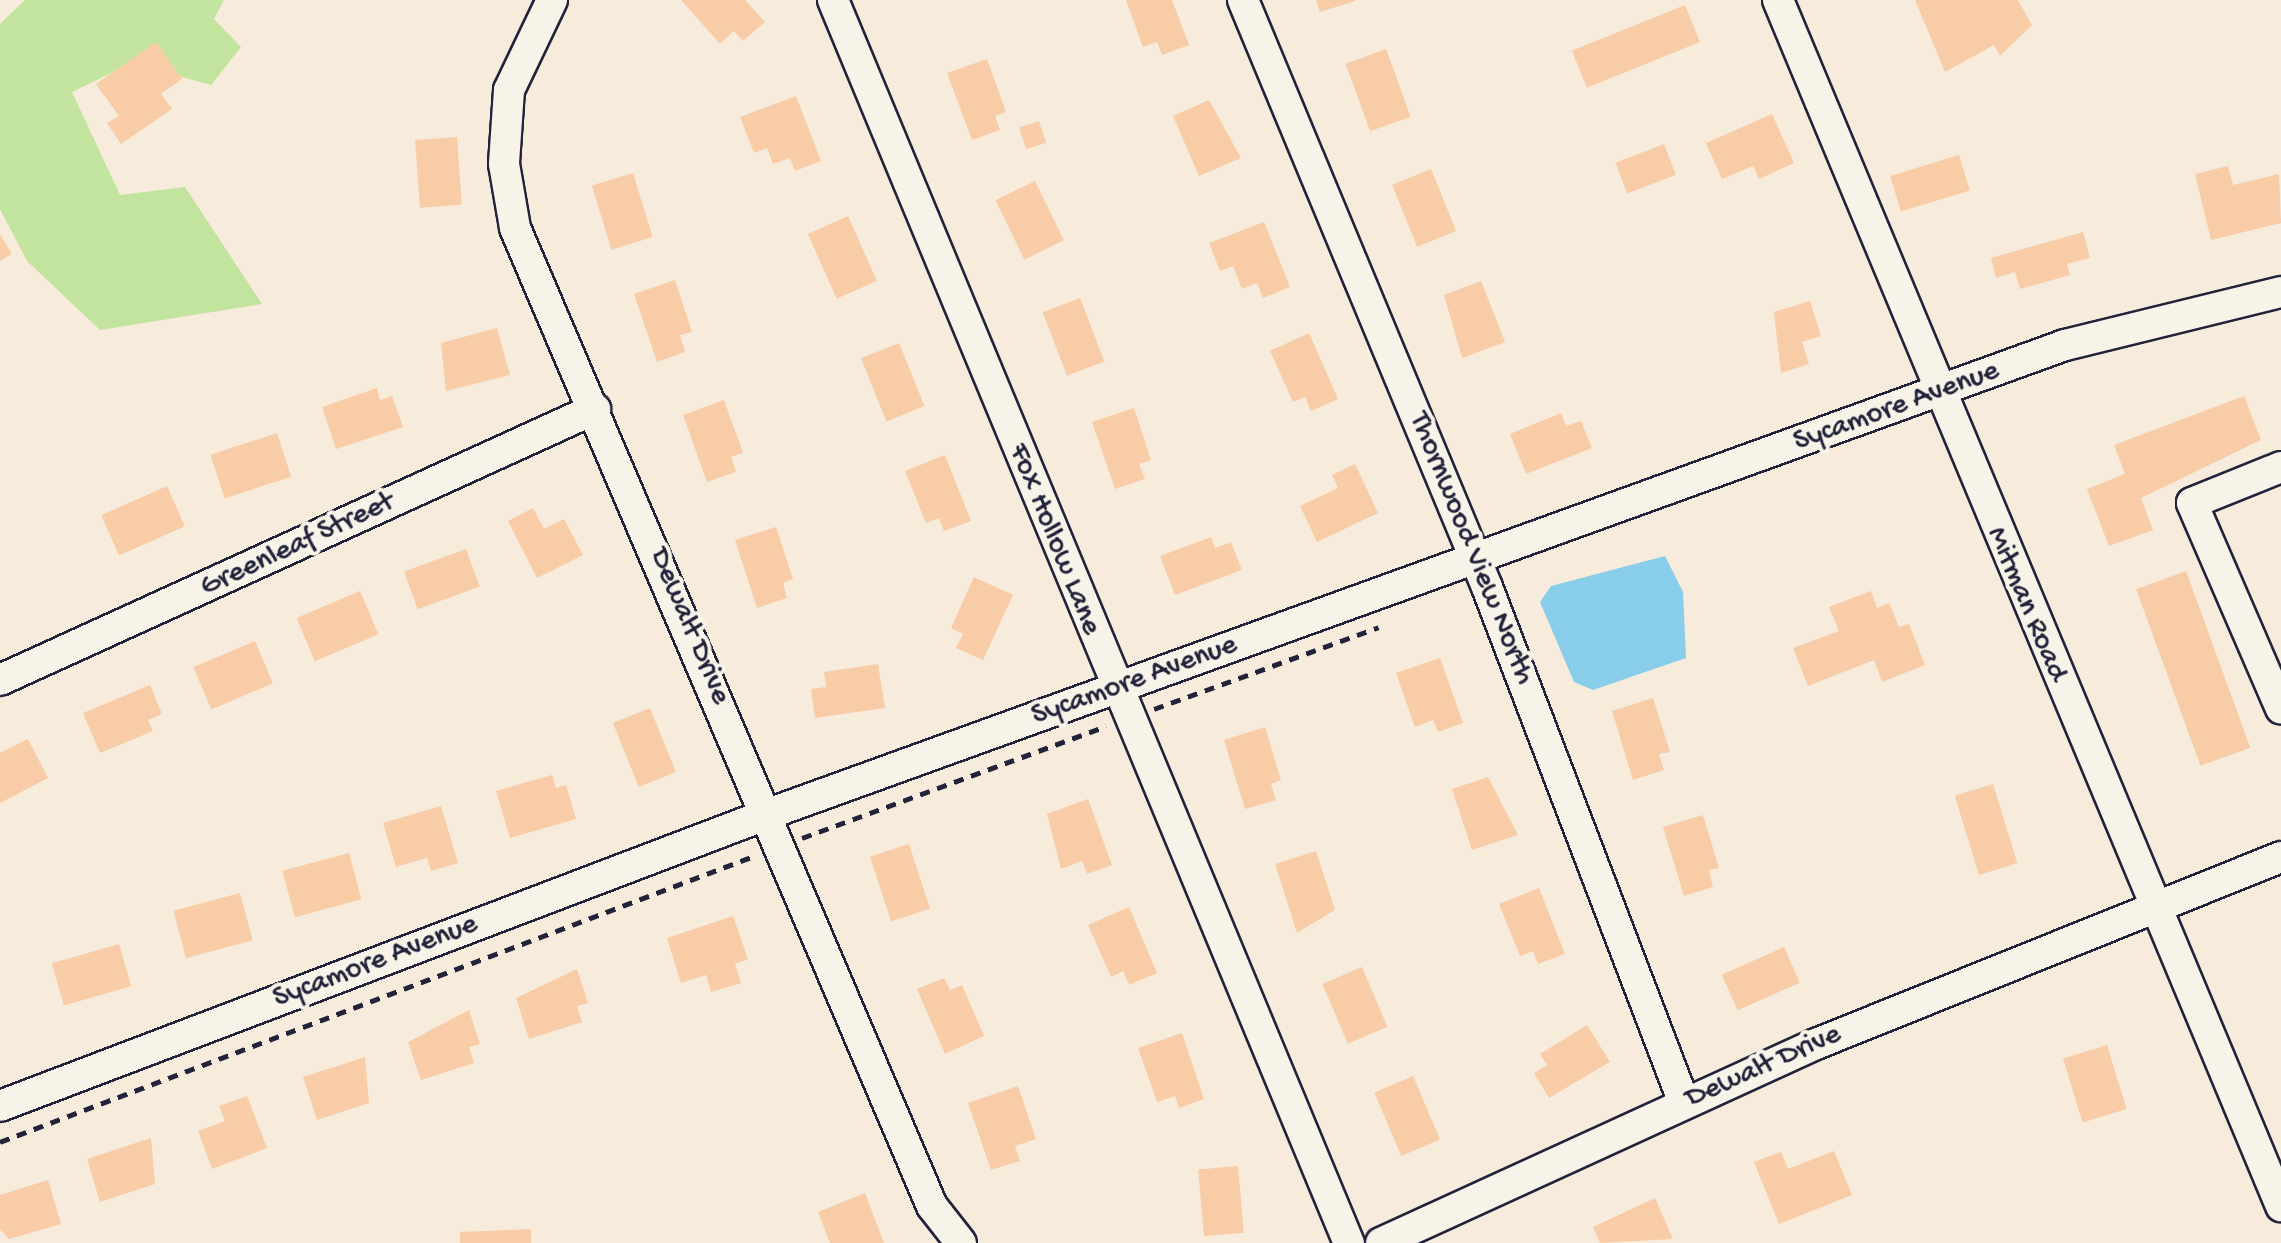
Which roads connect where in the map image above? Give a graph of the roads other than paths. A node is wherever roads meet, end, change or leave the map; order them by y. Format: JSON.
{"nodes":[{"id":1,"x":552,"y":0,"type":"edge"},
{"id":2,"x":833,"y":0,"type":"edge"},
{"id":3,"x":1243,"y":0,"type":"edge"},
{"id":4,"x":1778,"y":0,"type":"edge"},
{"id":5,"x":2281,"y":292,"type":"edge"},
{"id":6,"x":1936,"y":396,"type":"junction"},
{"id":7,"x":595,"y":409,"type":"junction"},
{"id":8,"x":2281,"y":467,"type":"edge"},
{"id":9,"x":1476,"y":560,"type":"junction"},
{"id":10,"x":0,"y":680,"type":"edge"},
{"id":11,"x":1114,"y":689,"type":"junction"},
{"id":12,"x":2281,"y":709,"type":"edge"},
{"id":13,"x":768,"y":814,"type":"junction"},
{"id":14,"x":2281,"y":857,"type":"edge"},
{"id":15,"x":2153,"y":909,"type":"junction"},
{"id":16,"x":1684,"y":1103,"type":"junction"},
{"id":17,"x":0,"y":1106,"type":"edge"},
{"id":18,"x":2281,"y":1206,"type":"edge"},
{"id":19,"x":961,"y":1243,"type":"edge"},
{"id":20,"x":1349,"y":1243,"type":"edge"},
{"id":21,"x":1382,"y":1243,"type":"edge"}],
"edges":[{"from":1,"to":7,"type":"street","name":"Dewalt Drive"},
{"from":2,"to":11,"type":"street","name":"Fox Hollow Lane"},
{"from":3,"to":9,"type":"street","name":"Thornwood View North"},
{"from":4,"to":6,"type":"street","name":"Mitman Road"},
{"from":5,"to":6,"type":"street","name":"Sycamore Avenue"},
{"from":6,"to":9,"type":"street","name":"Sycamore Avenue"},
{"from":6,"to":15,"type":"street","name":"Mitman Road"},
{"from":7,"to":10,"type":"street","name":"Greenleaf Street"},
{"from":7,"to":13,"type":"street","name":"Dewalt Drive"},
{"from":8,"to":12,"type":"street"},
{"from":9,"to":11,"type":"street","name":"Sycamore Avenue"},
{"from":9,"to":16,"type":"street","name":"Thornwood View North"},
{"from":11,"to":13,"type":"street","name":"Sycamore Avenue"},
{"from":11,"to":20,"type":"street","name":"Fox Hollow Lane"},
{"from":13,"to":17,"type":"street","name":"Sycamore Avenue"},
{"from":13,"to":19,"type":"street","name":"Dewalt Drive"},
{"from":14,"to":15,"type":"street","name":"Dewalt Drive"},
{"from":15,"to":16,"type":"street","name":"Dewalt Drive"},
{"from":15,"to":18,"type":"street","name":"Mitman Road"},
{"from":16,"to":21,"type":"street","name":"Dewalt Drive"}]}
